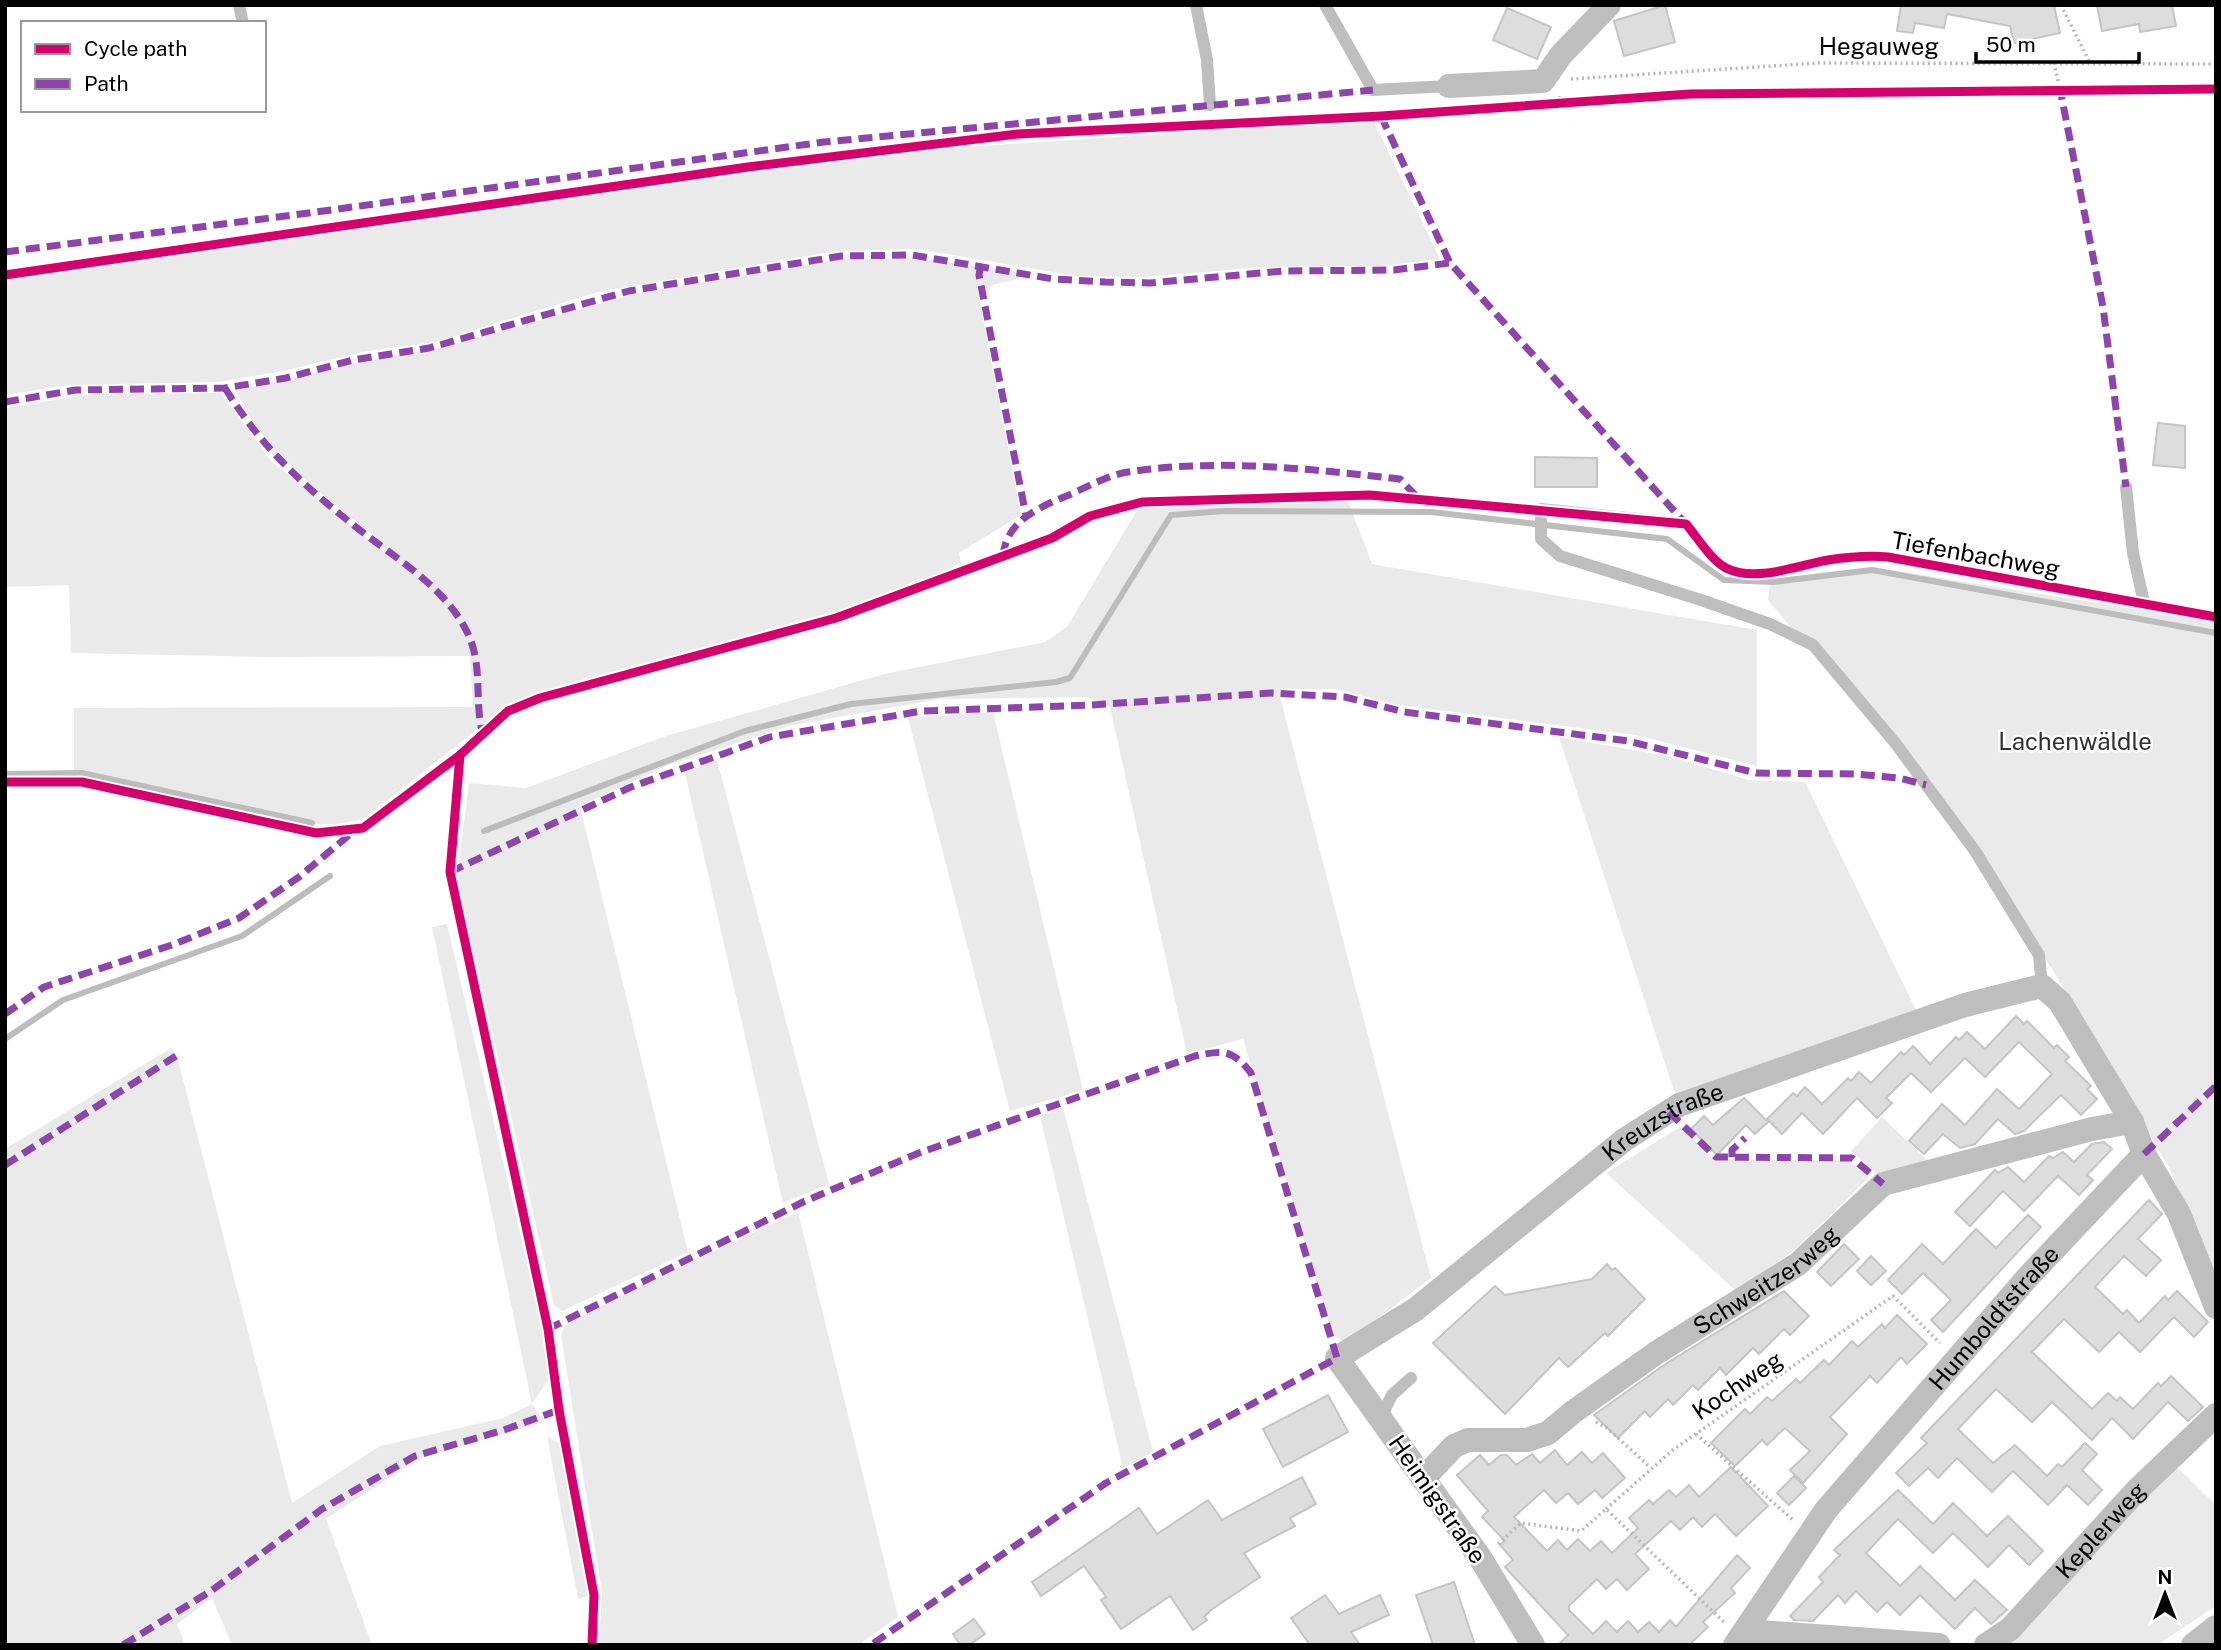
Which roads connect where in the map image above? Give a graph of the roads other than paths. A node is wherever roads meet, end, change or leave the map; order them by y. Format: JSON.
{"nodes":[{"id":1,"x":1196,"y":5,"type":"edge"},
{"id":2,"x":1325,"y":5,"type":"edge"},
{"id":3,"x":1609,"y":5,"type":"edge"},
{"id":4,"x":1450,"y":86,"type":"joint"},
{"id":5,"x":1210,"y":105,"type":"dead end"},
{"id":6,"x":2126,"y":486,"type":"dead end"},
{"id":7,"x":2144,"y":603,"type":"junction"},
{"id":8,"x":2216,"y":617,"type":"edge"},
{"id":9,"x":2042,"y":986,"type":"junction"},
{"id":10,"x":2132,"y":1122,"type":"junction"},
{"id":11,"x":2144,"y":1154,"type":"junction"},
{"id":12,"x":2216,"y":1307,"type":"edge"},
{"id":13,"x":1337,"y":1358,"type":"joint"},
{"id":14,"x":1411,"y":1378,"type":"dead end"},
{"id":15,"x":2216,"y":1415,"type":"edge"},
{"id":16,"x":1381,"y":1417,"type":"junction"},
{"id":17,"x":1423,"y":1479,"type":"junction"},
{"id":18,"x":2216,"y":1628,"type":"edge"},
{"id":19,"x":1740,"y":1638,"type":"edge"},
{"id":20,"x":1533,"y":1645,"type":"edge"},
{"id":21,"x":1939,"y":1645,"type":"edge"},
{"id":22,"x":1986,"y":1645,"type":"edge"},
{"id":23,"x":2193,"y":1645,"type":"edge"}],
"edges":[{"from":1,"to":5,"type":"lane"},
{"from":2,"to":4,"type":"lane"},
{"from":3,"to":4,"type":"street"},
{"from":6,"to":7,"type":"lane"},
{"from":7,"to":8,"type":"lane","name":"Tiefenbachweg"},
{"from":7,"to":9,"type":"lane","name":"Tiefenbachweg"},
{"from":9,"to":10,"type":"street"},
{"from":9,"to":13,"type":"street","name":"Kreuzstraße"},
{"from":10,"to":11,"type":"street"},
{"from":10,"to":17,"type":"street","name":"Schweitzerweg"},
{"from":11,"to":12,"type":"street"},
{"from":11,"to":19,"type":"street","name":"Humboldtstraße"},
{"from":13,"to":16,"type":"street","name":"Heimigstraße"},
{"from":14,"to":16,"type":"lane"},
{"from":15,"to":22,"type":"street","name":"Keplerweg"},
{"from":16,"to":17,"type":"street","name":"Heimigstraße"},
{"from":17,"to":20,"type":"street","name":"Heimigstraße"},
{"from":18,"to":23,"type":"street"},
{"from":19,"to":21,"type":"street"}]}
